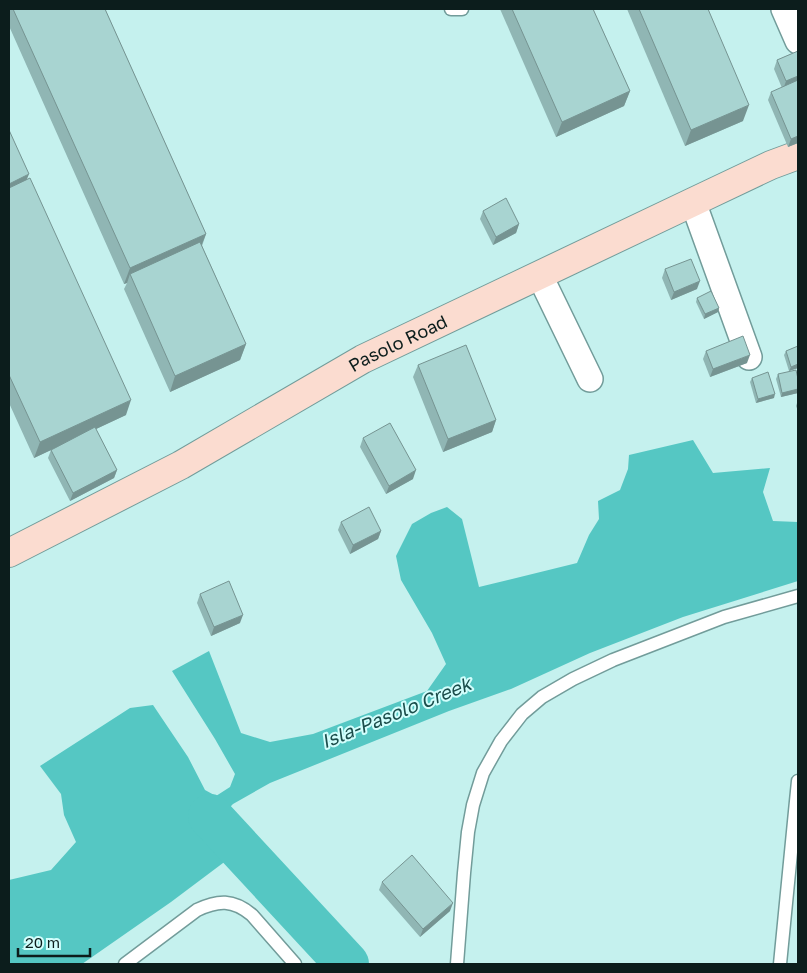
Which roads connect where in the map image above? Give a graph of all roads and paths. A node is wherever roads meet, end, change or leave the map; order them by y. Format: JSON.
{"nodes":[{"id":1,"x":451,"y":9,"type":"edge"},
{"id":2,"x":462,"y":9,"type":"edge"},
{"id":3,"x":784,"y":9,"type":"edge"},
{"id":4,"x":798,"y":41,"type":"edge"},
{"id":5,"x":798,"y":155,"type":"edge"},
{"id":6,"x":693,"y":202,"type":"junction"},
{"id":7,"x":540,"y":276,"type":"junction"},
{"id":8,"x":749,"y":357,"type":"edge"},
{"id":9,"x":590,"y":379,"type":"dead end"},
{"id":10,"x":9,"y":552,"type":"edge"},
{"id":11,"x":798,"y":596,"type":"edge"},
{"id":12,"x":798,"y":781,"type":"edge"},
{"id":13,"x":125,"y":964,"type":"edge"},
{"id":14,"x":295,"y":964,"type":"edge"},
{"id":15,"x":457,"y":964,"type":"edge"},
{"id":16,"x":780,"y":964,"type":"edge"}],
"edges":[{"from":1,"to":2,"type":"lane"},
{"from":3,"to":4,"type":"street"},
{"from":5,"to":6,"type":"street","name":"Pasolo Road"},
{"from":6,"to":7,"type":"street","name":"Pasolo Road"},
{"from":6,"to":8,"type":"street"},
{"from":7,"to":9,"type":"street"},
{"from":7,"to":10,"type":"street","name":"Pasolo Road"},
{"from":11,"to":15,"type":"lane"},
{"from":12,"to":16,"type":"lane"},
{"from":13,"to":14,"type":"lane"}]}
